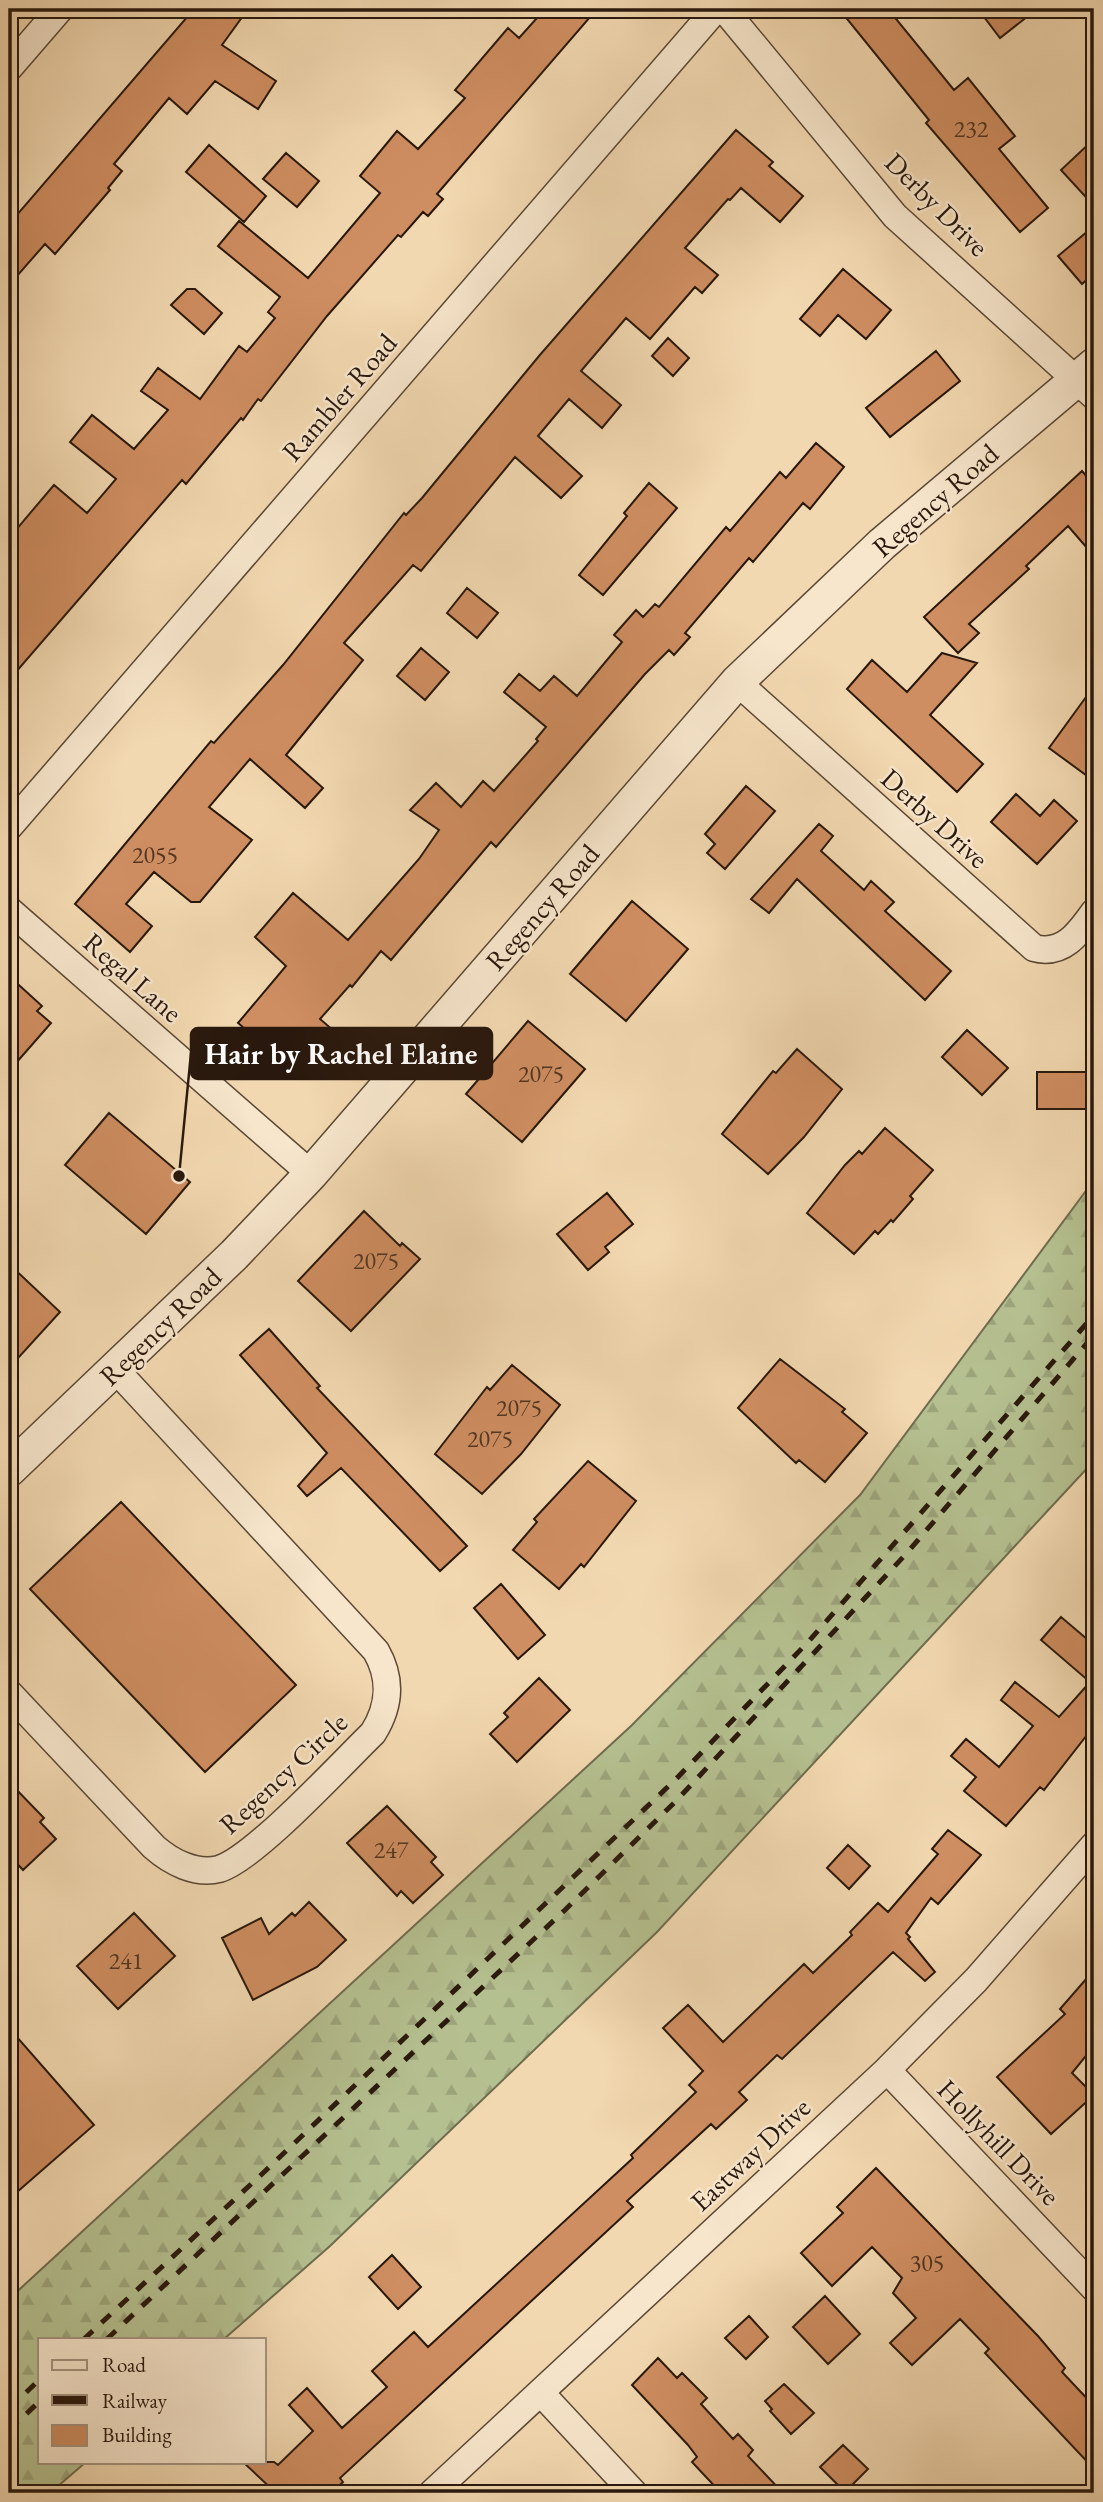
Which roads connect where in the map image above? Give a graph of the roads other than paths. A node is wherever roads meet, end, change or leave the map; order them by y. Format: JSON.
{"nodes":[{"id":1,"x":60,"y":9,"type":"edge"},
{"id":2,"x":716,"y":9,"type":"edge"},
{"id":3,"x":724,"y":9,"type":"edge"},
{"id":4,"x":9,"y":68,"type":"edge"},
{"id":5,"x":1089,"y":379,"type":"edge"},
{"id":6,"x":737,"y":682,"type":"junction"},
{"id":7,"x":9,"y":827,"type":"edge"},
{"id":8,"x":9,"y":910,"type":"edge"},
{"id":9,"x":1094,"y":912,"type":"edge"},
{"id":10,"x":311,"y":1174,"type":"junction"},
{"id":11,"x":115,"y":1369,"type":"junction"},
{"id":12,"x":9,"y":1470,"type":"edge"},
{"id":13,"x":9,"y":1693,"type":"edge"},
{"id":14,"x":1094,"y":1845,"type":"edge"},
{"id":15,"x":887,"y":2070,"type":"junction"},
{"id":16,"x":1094,"y":2288,"type":"edge"},
{"id":17,"x":541,"y":2393,"type":"junction"},
{"id":18,"x":432,"y":2493,"type":"edge"},
{"id":19,"x":634,"y":2493,"type":"edge"}],
"edges":[{"from":1,"to":4,"type":"street"},
{"from":2,"to":7,"type":"street","name":"Rambler Road"},
{"from":3,"to":5,"type":"street","name":"Derby Drive"},
{"from":5,"to":6,"type":"street","name":"Regency Road"},
{"from":6,"to":9,"type":"street","name":"Derby Drive"},
{"from":6,"to":10,"type":"street","name":"Regency Road"},
{"from":8,"to":10,"type":"street","name":"Regal Lane"},
{"from":10,"to":11,"type":"street","name":"Regency Road"},
{"from":11,"to":12,"type":"street","name":"Regency Road"},
{"from":11,"to":13,"type":"street","name":"Regency Circle"},
{"from":14,"to":15,"type":"street","name":"Eastway Drive"},
{"from":15,"to":16,"type":"street","name":"Hollyhill Drive"},
{"from":15,"to":17,"type":"street","name":"Eastway Drive"},
{"from":17,"to":18,"type":"street","name":"Eastway Drive"},
{"from":17,"to":19,"type":"street"}]}
